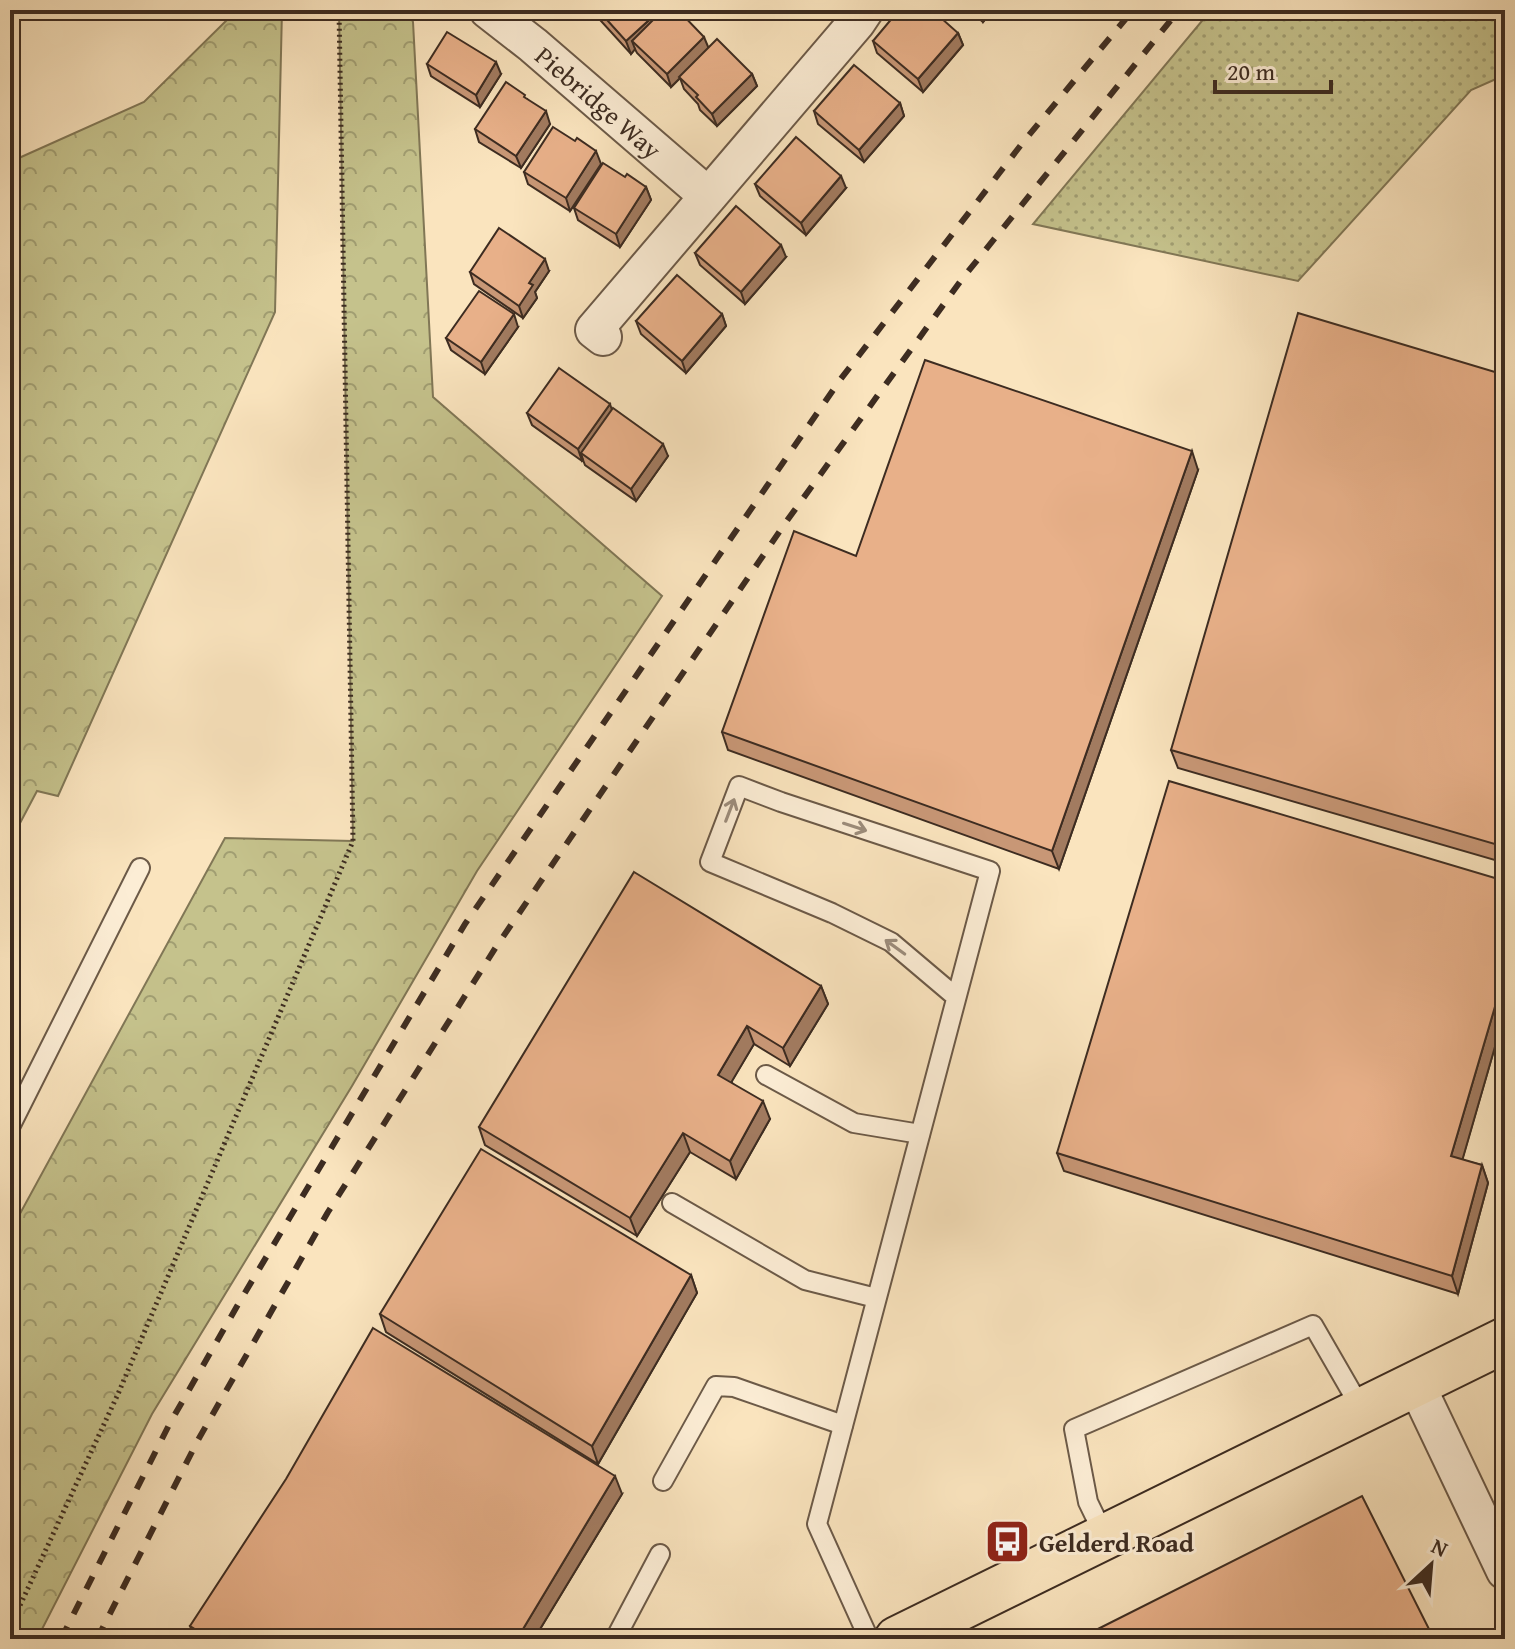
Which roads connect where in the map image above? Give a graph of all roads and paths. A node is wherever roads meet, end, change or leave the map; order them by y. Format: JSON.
{"nodes":[{"id":1,"x":339,"y":10,"type":"edge"},
{"id":2,"x":488,"y":10,"type":"edge"},
{"id":3,"x":865,"y":10,"type":"edge"},
{"id":4,"x":708,"y":196,"type":"junction"},
{"id":5,"x":603,"y":337,"type":"dead end"},
{"id":6,"x":140,"y":868,"type":"dead end"},
{"id":7,"x":956,"y":997,"type":"junction"},
{"id":8,"x":766,"y":1075,"type":"dead end"},
{"id":9,"x":10,"y":1127,"type":"edge"},
{"id":10,"x":920,"y":1134,"type":"junction"},
{"id":11,"x":672,"y":1203,"type":"dead end"},
{"id":12,"x":876,"y":1298,"type":"junction"},
{"id":13,"x":1505,"y":1340,"type":"edge"},
{"id":14,"x":1416,"y":1384,"type":"junction"},
{"id":15,"x":1362,"y":1410,"type":"junction"},
{"id":16,"x":843,"y":1425,"type":"junction"},
{"id":17,"x":663,"y":1481,"type":"dead end"},
{"id":18,"x":1105,"y":1537,"type":"junction"},
{"id":19,"x":660,"y":1554,"type":"dead end"},
{"id":20,"x":1505,"y":1571,"type":"edge"},
{"id":21,"x":10,"y":1627,"type":"edge"},
{"id":22,"x":615,"y":1639,"type":"edge"},
{"id":23,"x":869,"y":1639,"type":"edge"},
{"id":24,"x":897,"y":1639,"type":"edge"}],
"edges":[{"from":1,"to":21,"type":"path"},
{"from":2,"to":4,"type":"street","name":"Piebridge Way"},
{"from":3,"to":4,"type":"street"},
{"from":4,"to":5,"type":"street"},
{"from":6,"to":9,"type":"lane"},
{"from":7,"to":7,"type":"lane","one_way":true},
{"from":7,"to":10,"type":"lane"},
{"from":8,"to":10,"type":"lane"},
{"from":10,"to":12,"type":"lane"},
{"from":11,"to":12,"type":"lane"},
{"from":12,"to":16,"type":"lane"},
{"from":13,"to":14,"type":"main road"},
{"from":14,"to":15,"type":"main road"},
{"from":14,"to":20,"type":"street"},
{"from":15,"to":18,"type":"main road"},
{"from":15,"to":18,"type":"lane"},
{"from":16,"to":17,"type":"lane"},
{"from":16,"to":23,"type":"lane"},
{"from":18,"to":24,"type":"main road"},
{"from":19,"to":22,"type":"lane"}]}
